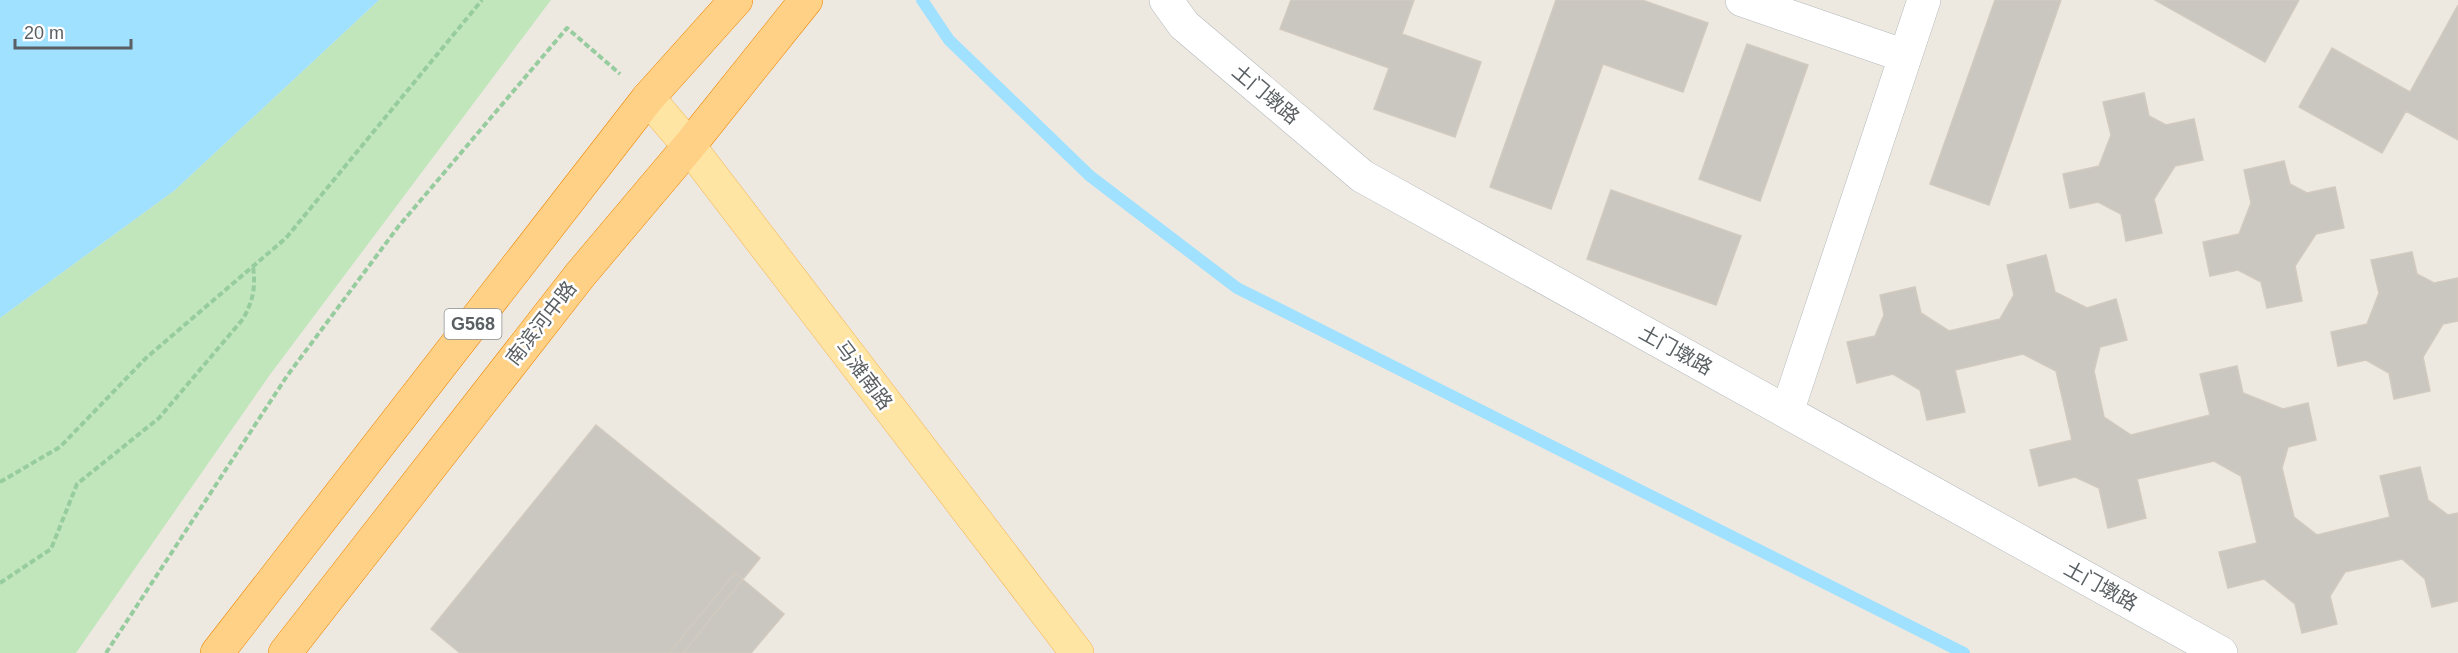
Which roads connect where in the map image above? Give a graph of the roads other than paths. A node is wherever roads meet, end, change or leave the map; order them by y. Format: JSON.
{"nodes":[{"id":1,"x":736,"y":0,"type":"edge"},
{"id":2,"x":806,"y":0,"type":"edge"},
{"id":3,"x":1166,"y":0,"type":"edge"},
{"id":4,"x":1742,"y":0,"type":"edge"},
{"id":5,"x":1924,"y":0,"type":"edge"},
{"id":6,"x":1905,"y":57,"type":"junction"},
{"id":7,"x":648,"y":98,"type":"junction"},
{"id":8,"x":689,"y":146,"type":"junction"},
{"id":9,"x":1787,"y":412,"type":"junction"},
{"id":10,"x":217,"y":653,"type":"edge"},
{"id":11,"x":285,"y":653,"type":"edge"},
{"id":12,"x":1077,"y":653,"type":"edge"},
{"id":13,"x":2221,"y":653,"type":"edge"}],
"edges":[{"from":1,"to":7,"type":"highway","number":"G568"},
{"from":2,"to":8,"type":"highway","name":"南滨河中路","number":"G568"},
{"from":3,"to":9,"type":"street","name":"土门墩路"},
{"from":4,"to":6,"type":"street"},
{"from":5,"to":6,"type":"street"},
{"from":6,"to":9,"type":"street"},
{"from":7,"to":8,"type":"main road","name":"马滩南路"},
{"from":7,"to":10,"type":"highway","number":"G568"},
{"from":8,"to":11,"type":"highway","name":"南滨河中路","number":"G568"},
{"from":8,"to":12,"type":"main road","name":"马滩南路"},
{"from":9,"to":13,"type":"street","name":"土门墩路"}]}
